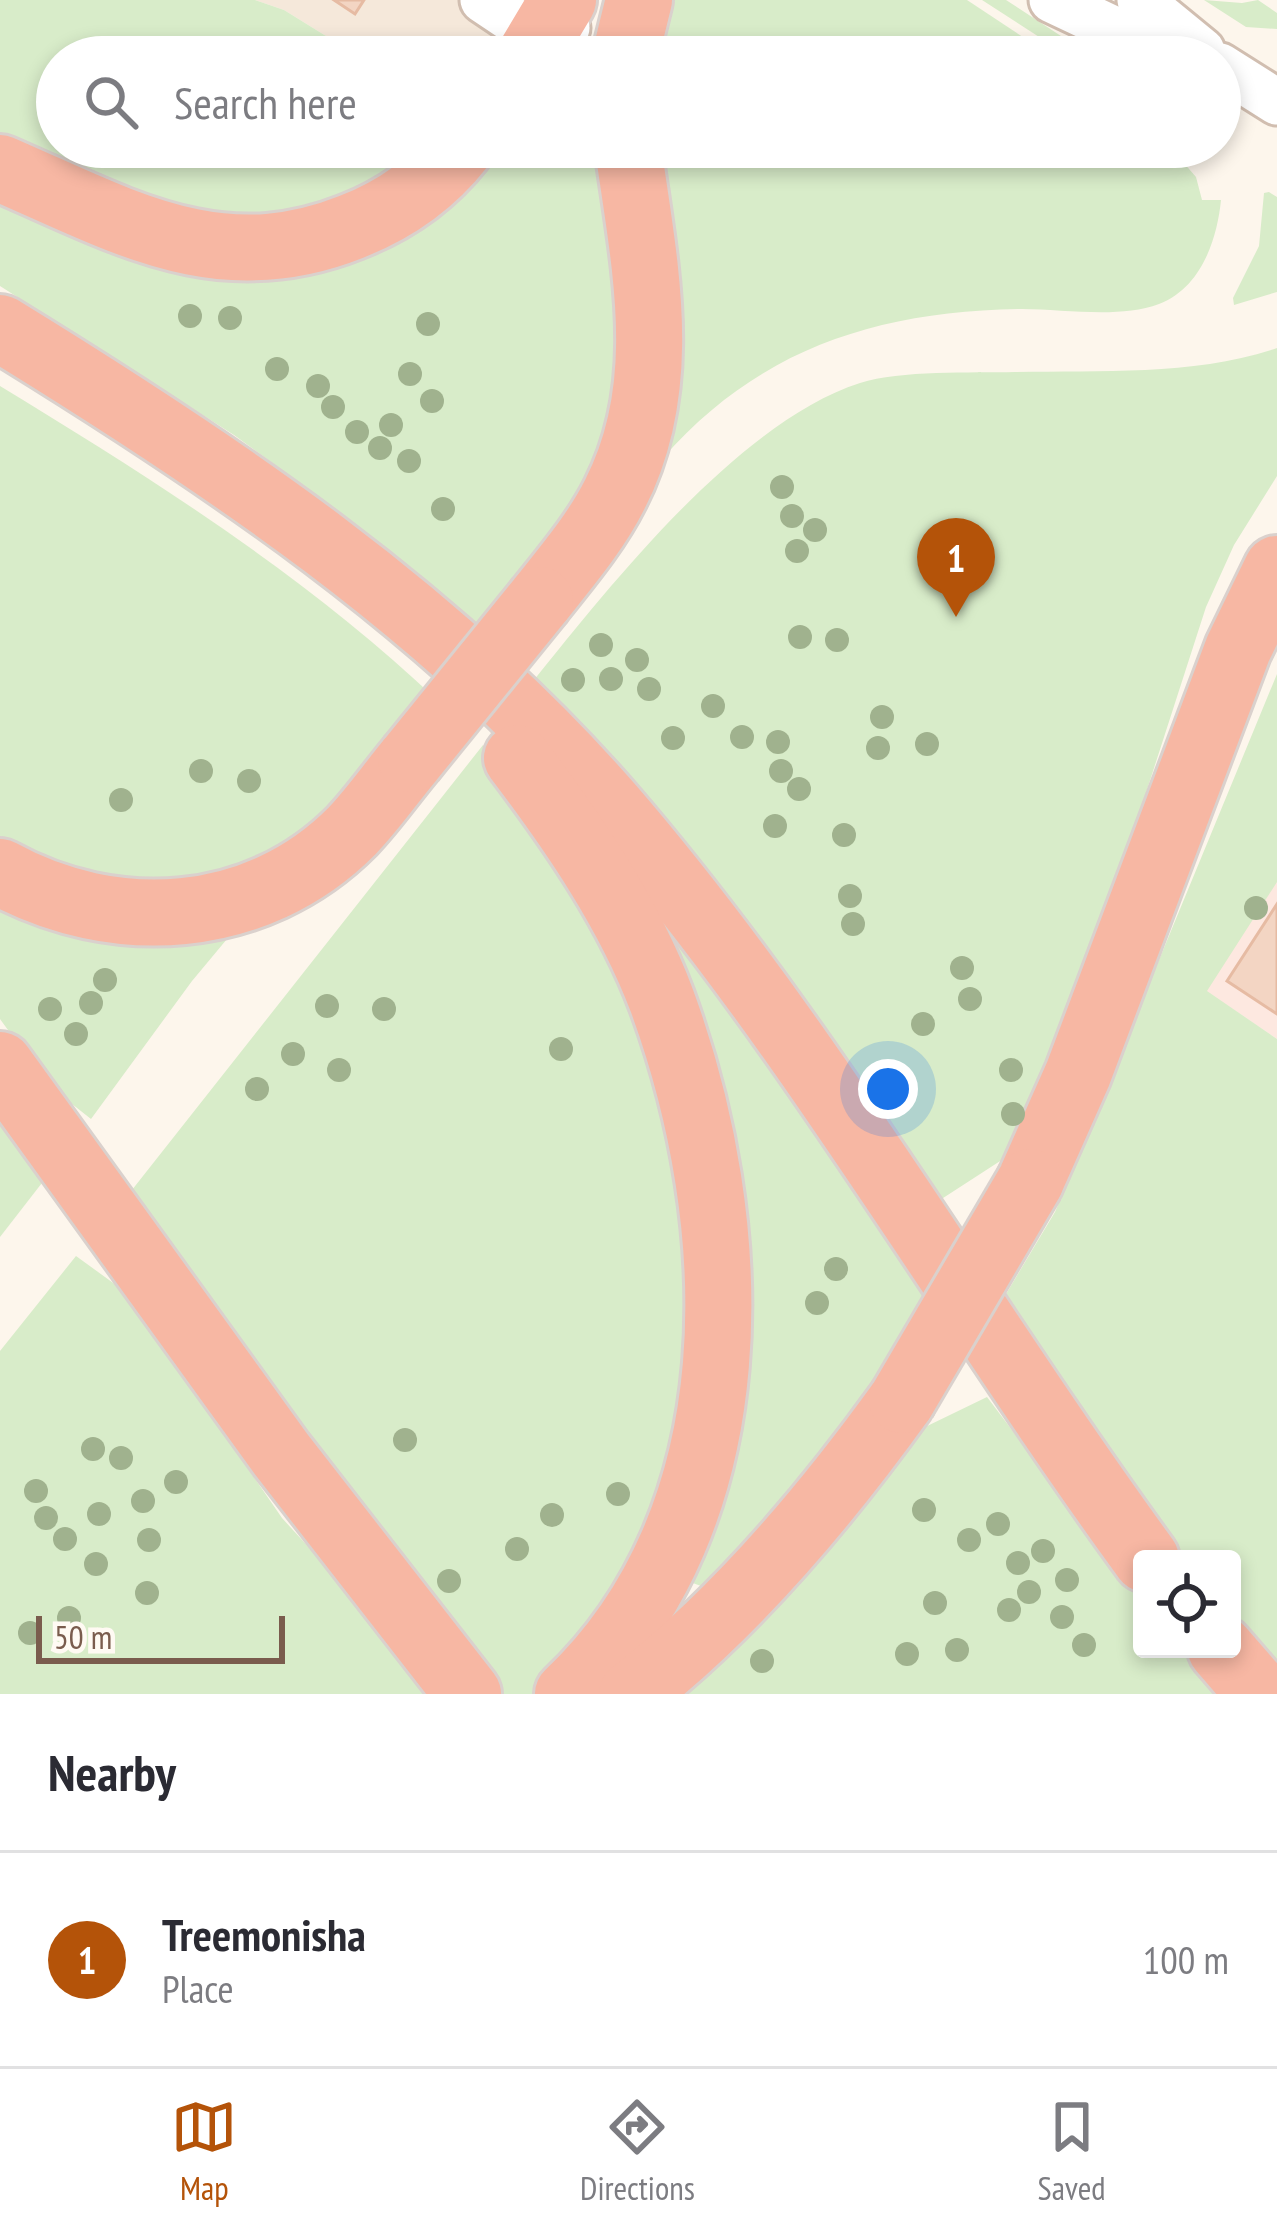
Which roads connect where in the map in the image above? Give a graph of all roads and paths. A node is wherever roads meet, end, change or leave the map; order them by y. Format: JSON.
{"nodes":[{"id":1,"x":483,"y":0,"type":"edge"},
{"id":2,"x":593,"y":0,"type":"edge"},
{"id":3,"x":639,"y":0,"type":"edge"},
{"id":4,"x":1052,"y":0,"type":"edge"},
{"id":5,"x":1140,"y":0,"type":"edge"},
{"id":6,"x":544,"y":32,"type":"edge"},
{"id":7,"x":630,"y":36,"type":"edge"},
{"id":8,"x":1128,"y":36,"type":"edge"},
{"id":9,"x":1184,"y":36,"type":"edge"},
{"id":10,"x":1241,"y":79,"type":"edge"},
{"id":11,"x":1277,"y":102,"type":"edge"},
{"id":12,"x":0,"y":168,"type":"edge"},
{"id":13,"x":440,"y":168,"type":"edge"},
{"id":14,"x":631,"y":168,"type":"edge"},
{"id":15,"x":0,"y":328,"type":"edge"},
{"id":16,"x":1277,"y":569,"type":"edge"},
{"id":17,"x":403,"y":607,"type":"junction"},
{"id":18,"x":0,"y":872,"type":"edge"},
{"id":19,"x":15,"y":1087,"type":"edge"},
{"id":20,"x":1140,"y":1550,"type":"edge"},
{"id":21,"x":1229,"y":1658,"type":"edge"},
{"id":22,"x":613,"y":1683,"type":"edge"},
{"id":23,"x":468,"y":1694,"type":"edge"},
{"id":24,"x":1260,"y":1694,"type":"edge"}],
"edges":[{"from":1,"to":6,"type":"street"},
{"from":2,"to":6,"type":"street"},
{"from":3,"to":7,"type":"highway"},
{"from":4,"to":8,"type":"street"},
{"from":5,"to":9,"type":"street"},
{"from":10,"to":11,"type":"street"},
{"from":12,"to":13,"type":"highway"},
{"from":14,"to":18,"type":"highway","bridge":true},
{"from":15,"to":17,"type":"highway"},
{"from":16,"to":22,"type":"highway","bridge":true},
{"from":17,"to":20,"type":"highway"},
{"from":17,"to":22,"type":"highway"},
{"from":19,"to":23,"type":"highway"},
{"from":21,"to":24,"type":"highway"}]}
